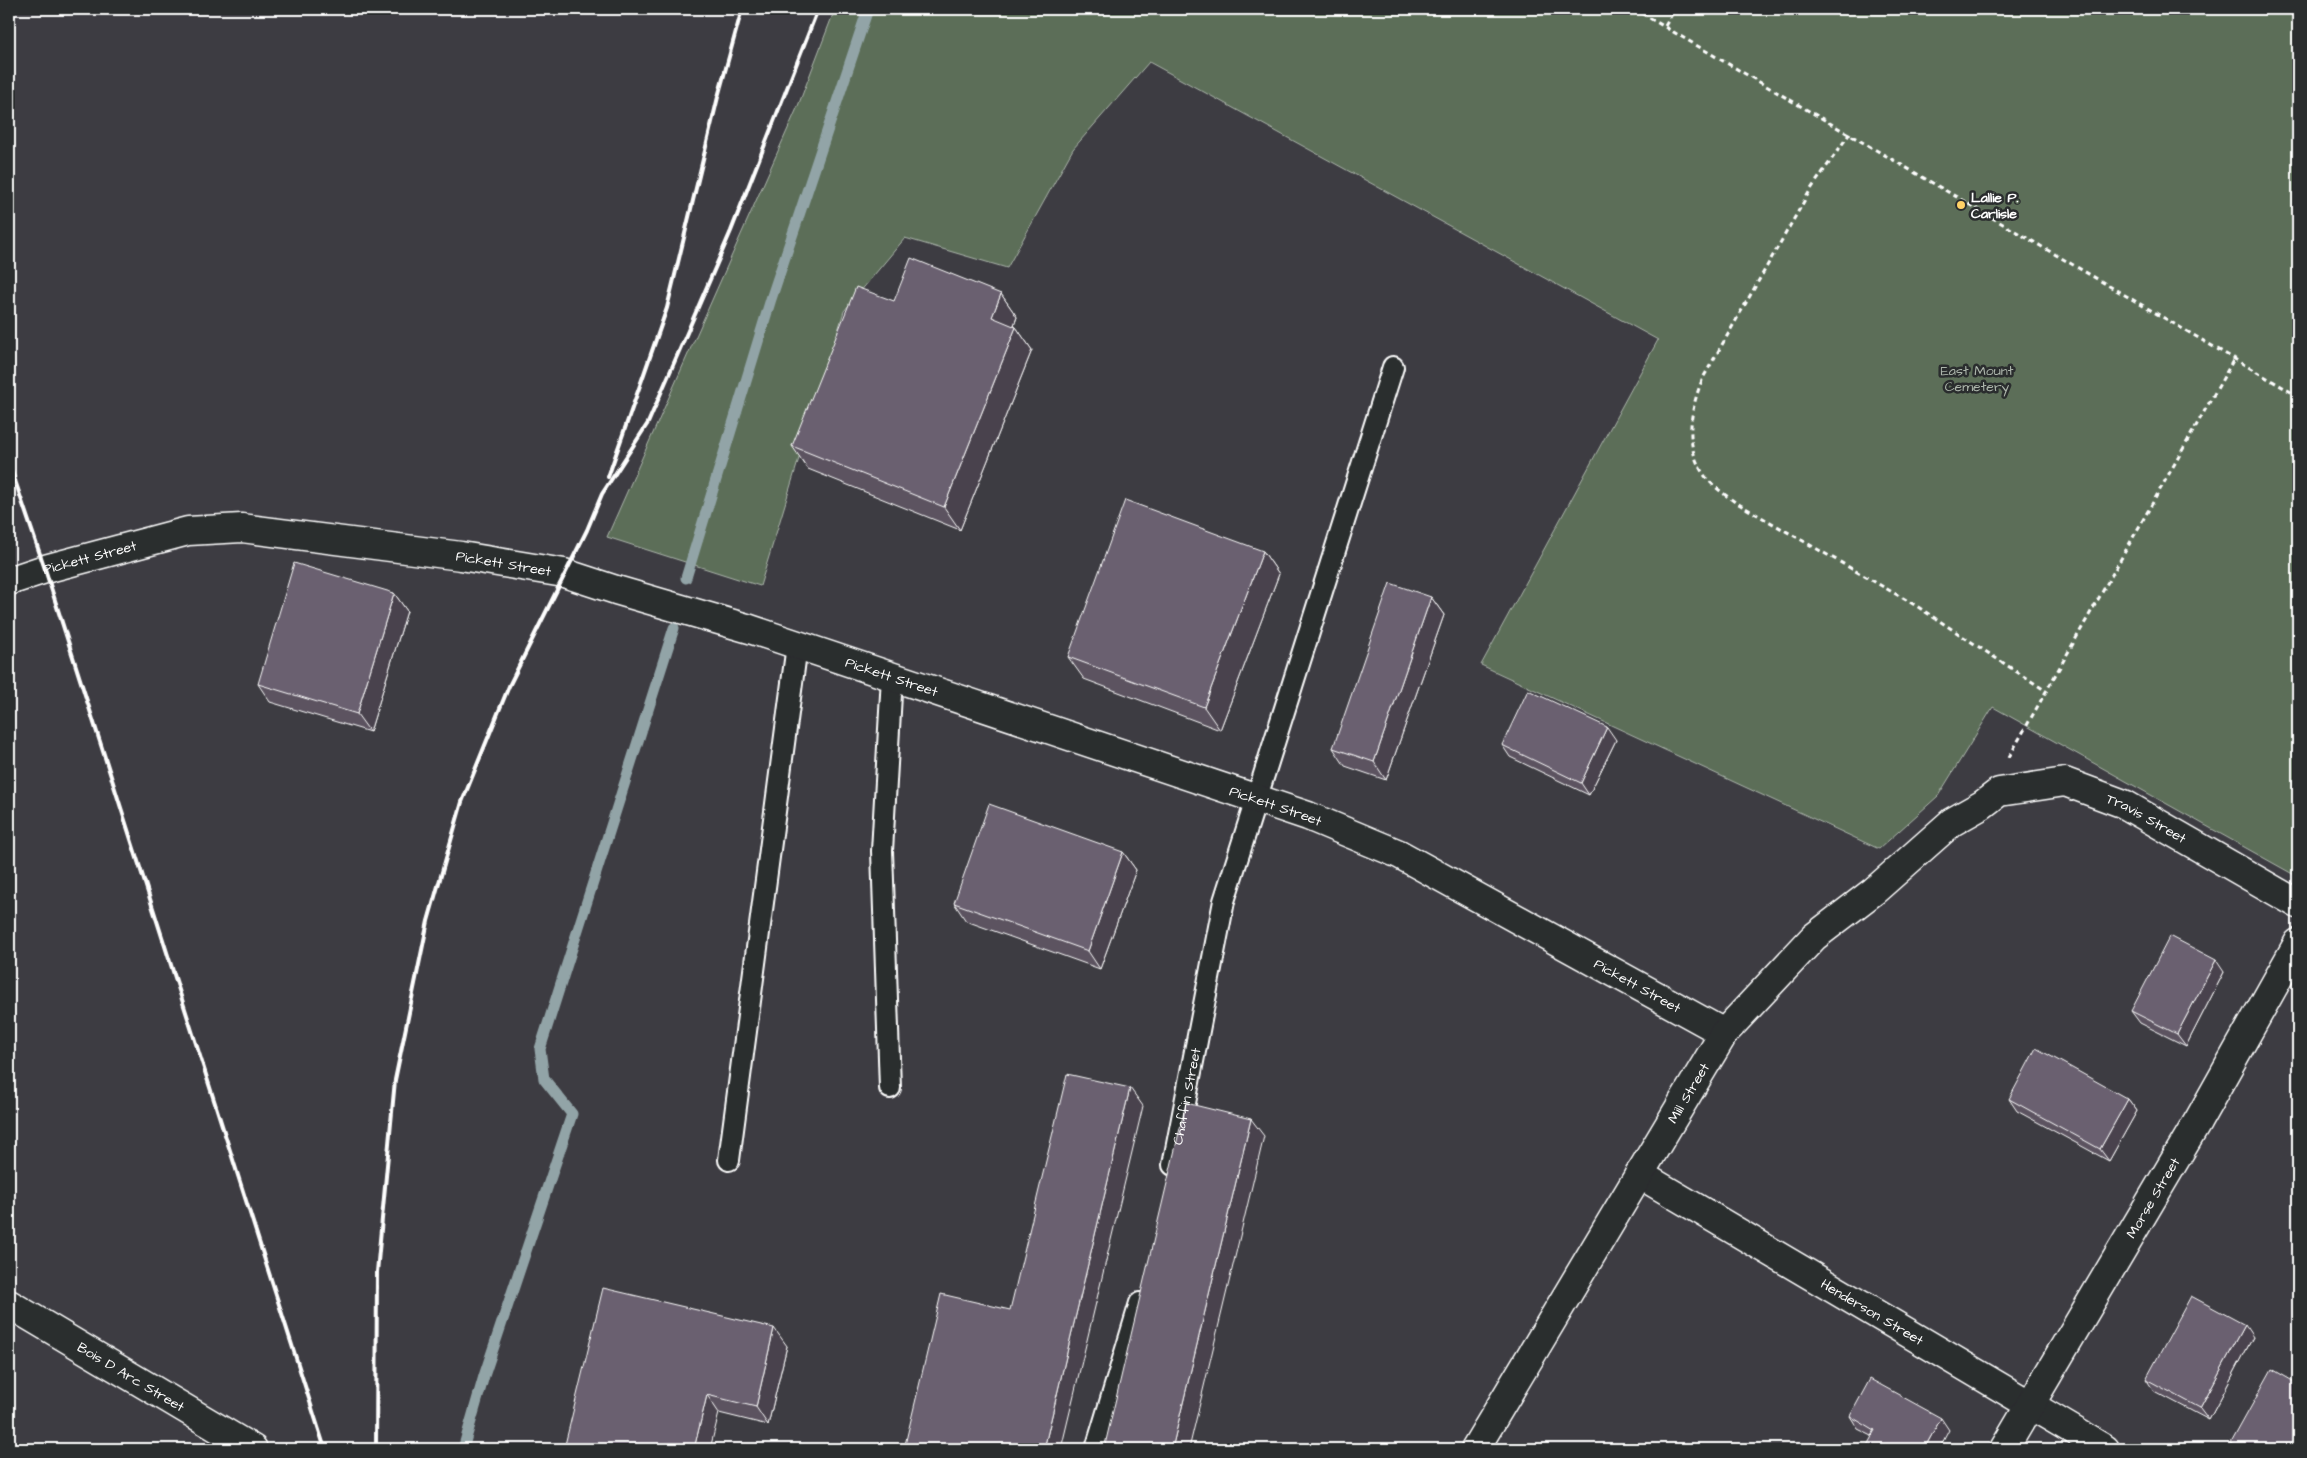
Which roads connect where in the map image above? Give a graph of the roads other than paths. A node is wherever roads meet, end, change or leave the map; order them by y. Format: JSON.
{"nodes":[{"id":1,"x":1393,"y":367,"type":"dead end"},
{"id":2,"x":9,"y":581,"type":"edge"},
{"id":3,"x":797,"y":645,"type":"junction"},
{"id":4,"x":892,"y":677,"type":"junction"},
{"id":5,"x":1256,"y":800,"type":"junction"},
{"id":6,"x":1982,"y":805,"type":"joint"},
{"id":7,"x":2298,"y":904,"type":"edge"},
{"id":8,"x":2298,"y":943,"type":"edge"},
{"id":9,"x":1724,"y":1033,"type":"junction"},
{"id":10,"x":890,"y":1088,"type":"dead end"},
{"id":11,"x":729,"y":1160,"type":"dead end"},
{"id":12,"x":1640,"y":1174,"type":"junction"},
{"id":13,"x":1169,"y":1184,"type":"edge"},
{"id":14,"x":1144,"y":1289,"type":"edge"},
{"id":15,"x":9,"y":1304,"type":"edge"},
{"id":16,"x":2031,"y":1405,"type":"junction"},
{"id":17,"x":252,"y":1449,"type":"edge"},
{"id":18,"x":1096,"y":1449,"type":"edge"},
{"id":19,"x":1475,"y":1449,"type":"edge"},
{"id":20,"x":2004,"y":1449,"type":"edge"},
{"id":21,"x":2105,"y":1449,"type":"edge"}],
"edges":[{"from":1,"to":5,"type":"lane","name":"Chaffin Street"},
{"from":2,"to":3,"type":"street","name":"Pickett Street"},
{"from":3,"to":4,"type":"street","name":"Pickett Street"},
{"from":3,"to":11,"type":"lane"},
{"from":4,"to":5,"type":"street","name":"Pickett Street"},
{"from":4,"to":10,"type":"lane"},
{"from":5,"to":9,"type":"street","name":"Pickett Street"},
{"from":5,"to":13,"type":"lane","name":"Chaffin Street"},
{"from":6,"to":7,"type":"street","name":"Travis Street"},
{"from":6,"to":9,"type":"street","name":"Mill Street"},
{"from":8,"to":16,"type":"street","name":"Morse Street"},
{"from":9,"to":12,"type":"street","name":"Mill Street"},
{"from":12,"to":16,"type":"street","name":"Henderson Street"},
{"from":12,"to":19,"type":"street","name":"Mill Street"},
{"from":14,"to":18,"type":"lane"},
{"from":15,"to":17,"type":"street","name":"Bois D Arc Street"},
{"from":16,"to":20,"type":"street","name":"Morse Street"},
{"from":16,"to":21,"type":"street","name":"Henderson Street"}]}
